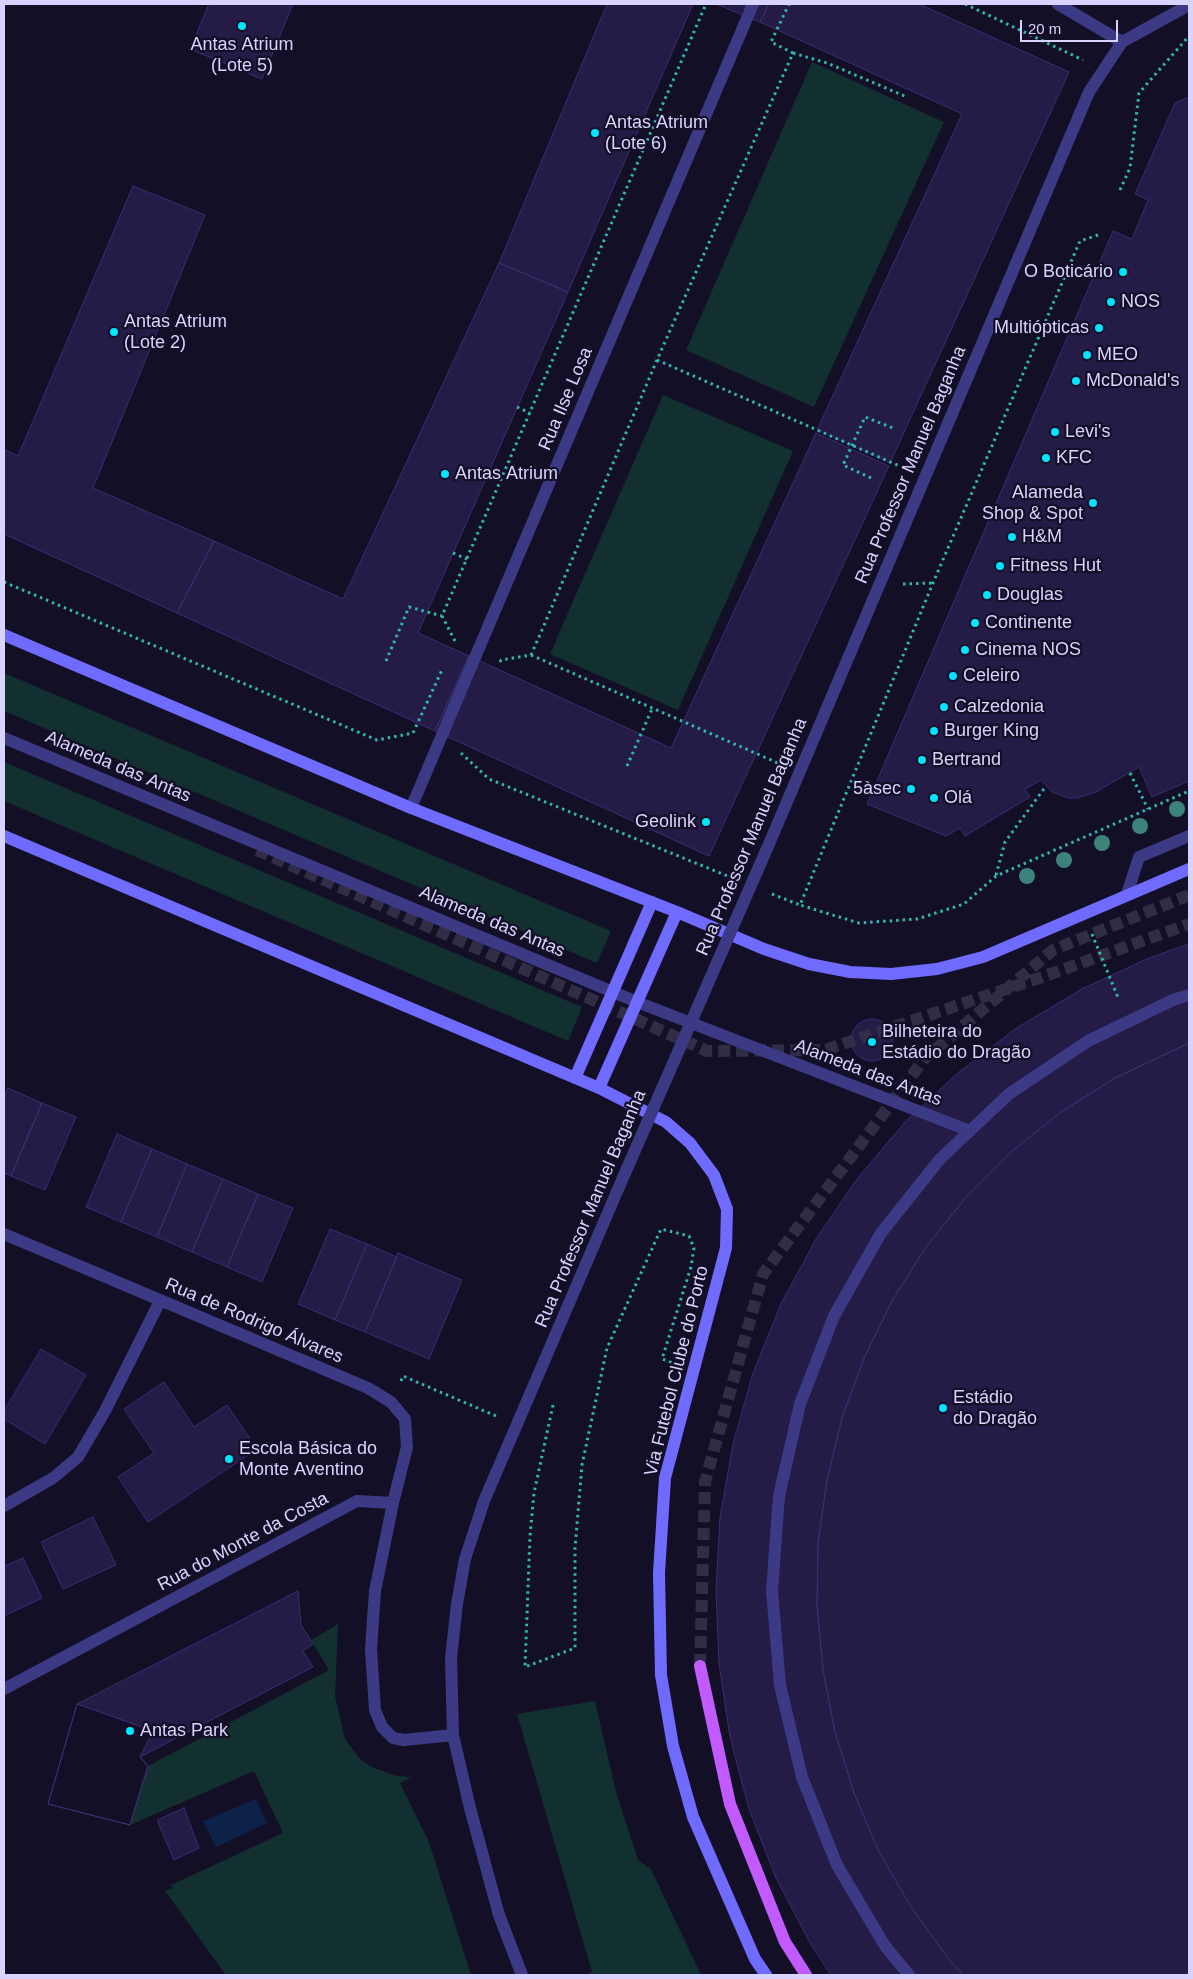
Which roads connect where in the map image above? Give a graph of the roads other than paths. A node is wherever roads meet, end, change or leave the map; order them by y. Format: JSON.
{"nodes":[{"id":1,"x":753,"y":4,"type":"edge"},
{"id":2,"x":1058,"y":4,"type":"edge"},
{"id":3,"x":1189,"y":5,"type":"edge"},
{"id":4,"x":1122,"y":42,"type":"junction"},
{"id":5,"x":4,"y":635,"type":"edge"},
{"id":6,"x":4,"y":738,"type":"edge"},
{"id":7,"x":411,"y":808,"type":"junction"},
{"id":8,"x":4,"y":836,"type":"edge"},
{"id":9,"x":1189,"y":836,"type":"edge"},
{"id":10,"x":1189,"y":869,"type":"edge"},
{"id":11,"x":1128,"y":894,"type":"junction"},
{"id":12,"x":652,"y":902,"type":"junction"},
{"id":13,"x":678,"y":912,"type":"junction"},
{"id":14,"x":613,"y":991,"type":"junction"},
{"id":15,"x":1189,"y":995,"type":"edge"},
{"id":16,"x":637,"y":1002,"type":"junction"},
{"id":17,"x":575,"y":1078,"type":"junction"},
{"id":18,"x":599,"y":1088,"type":"junction"},
{"id":19,"x":970,"y":1131,"type":"junction"},
{"id":20,"x":4,"y":1234,"type":"edge"},
{"id":21,"x":160,"y":1300,"type":"junction"},
{"id":22,"x":394,"y":1503,"type":"junction"},
{"id":23,"x":4,"y":1506,"type":"edge"},
{"id":24,"x":700,"y":1666,"type":"tunnel mouth"},
{"id":25,"x":4,"y":1689,"type":"edge"},
{"id":26,"x":453,"y":1735,"type":"junction"},
{"id":27,"x":522,"y":1975,"type":"edge"},
{"id":28,"x":766,"y":1975,"type":"edge"},
{"id":29,"x":806,"y":1975,"type":"edge"},
{"id":30,"x":909,"y":1975,"type":"edge"}],
"edges":[{"from":1,"to":7,"type":"street","name":"Rua Ilse Losa"},
{"from":2,"to":4,"type":"street"},
{"from":3,"to":4,"type":"street","name":"Rua Professor Manuel Baganha"},
{"from":4,"to":26,"type":"street","name":"Rua Professor Manuel Baganha","bridge":true},
{"from":5,"to":7,"type":"main road"},
{"from":6,"to":14,"type":"street","name":"Alameda das Antas"},
{"from":7,"to":12,"type":"main road"},
{"from":8,"to":17,"type":"main road"},
{"from":9,"to":11,"type":"street"},
{"from":10,"to":11,"type":"main road"},
{"from":11,"to":13,"type":"main road"},
{"from":12,"to":13,"type":"main road"},
{"from":12,"to":14,"type":"main road"},
{"from":13,"to":16,"type":"main road"},
{"from":14,"to":16,"type":"street","name":"Alameda das Antas"},
{"from":14,"to":17,"type":"main road"},
{"from":15,"to":19,"type":"street"},
{"from":16,"to":18,"type":"main road"},
{"from":16,"to":19,"type":"street","name":"Alameda das Antas"},
{"from":17,"to":18,"type":"main road"},
{"from":18,"to":28,"type":"main road","name":"Via Futebol Clube do Porto"},
{"from":19,"to":30,"type":"street"},
{"from":20,"to":21,"type":"street","name":"Rua de Rodrigo Álvares"},
{"from":21,"to":22,"type":"street","name":"Rua de Rodrigo Álvares"},
{"from":21,"to":23,"type":"street"},
{"from":22,"to":25,"type":"street","name":"Rua do Monte da Costa"},
{"from":22,"to":26,"type":"street"},
{"from":24,"to":29,"type":"main road"},
{"from":26,"to":27,"type":"street","name":"Rua Professor Manuel Baganha"}]}
